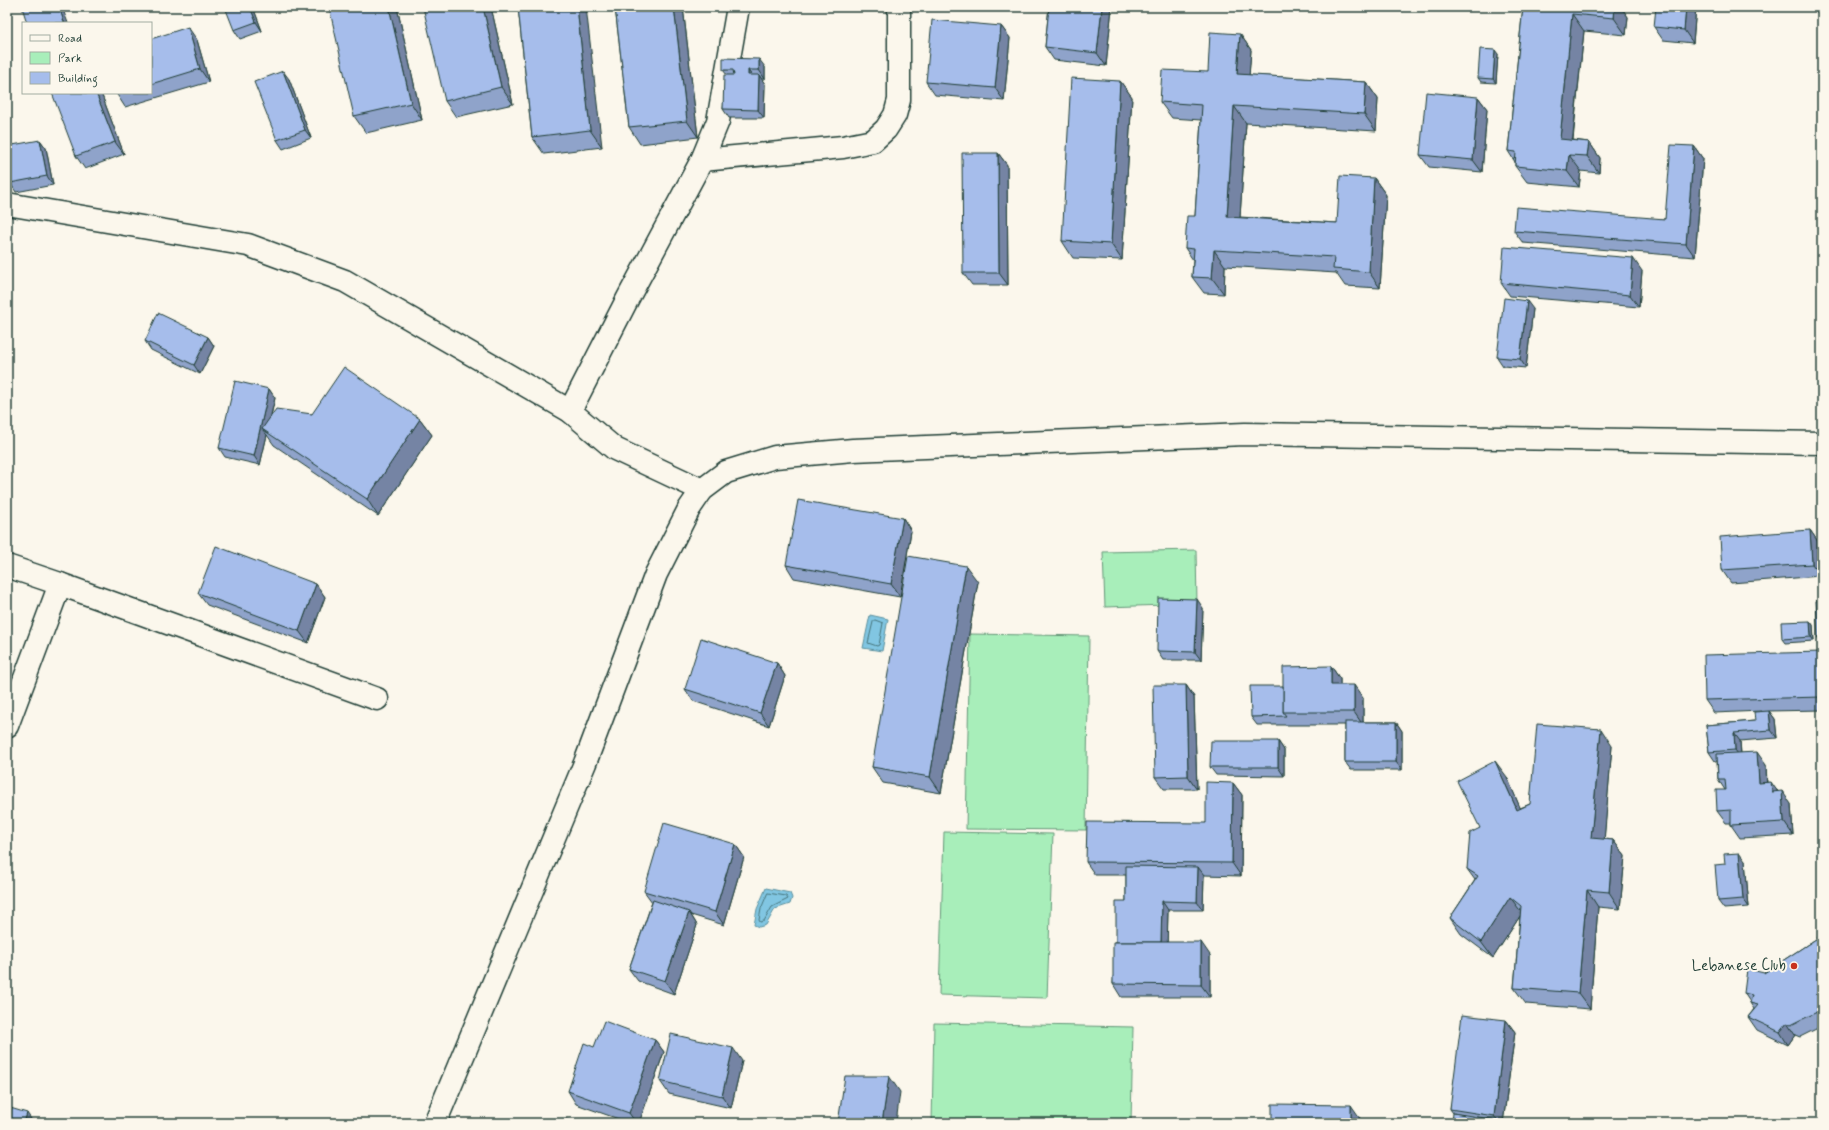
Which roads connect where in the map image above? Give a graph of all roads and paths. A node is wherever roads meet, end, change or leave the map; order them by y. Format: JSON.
{"nodes":[{"id":1,"x":738,"y":7,"type":"edge"},
{"id":2,"x":899,"y":7,"type":"edge"},
{"id":3,"x":702,"y":160,"type":"junction"},
{"id":4,"x":7,"y":204,"type":"edge"},
{"id":5,"x":570,"y":411,"type":"junction"},
{"id":6,"x":1822,"y":443,"type":"edge"},
{"id":7,"x":702,"y":490,"type":"junction"},
{"id":8,"x":7,"y":566,"type":"edge"},
{"id":9,"x":60,"y":584,"type":"junction"},
{"id":10,"x":377,"y":700,"type":"dead end"},
{"id":11,"x":7,"y":726,"type":"edge"},
{"id":12,"x":435,"y":1123,"type":"edge"}],
"edges":[{"from":1,"to":3,"type":"street"},
{"from":2,"to":3,"type":"street"},
{"from":3,"to":5,"type":"street"},
{"from":4,"to":5,"type":"street"},
{"from":5,"to":7,"type":"street"},
{"from":6,"to":7,"type":"street"},
{"from":7,"to":12,"type":"street"},
{"from":8,"to":9,"type":"street"},
{"from":9,"to":10,"type":"street"},
{"from":9,"to":11,"type":"street"}]}
